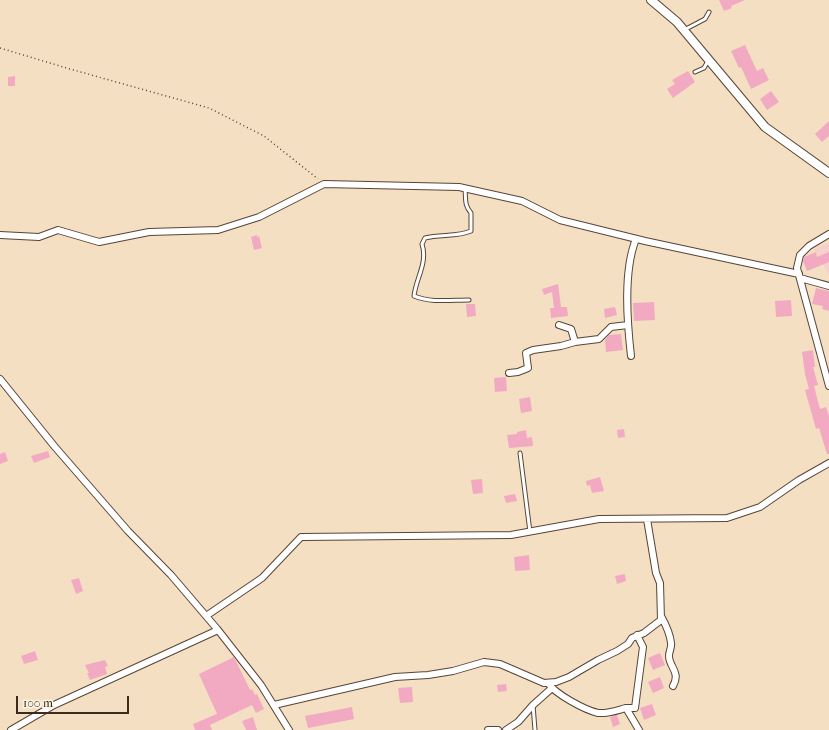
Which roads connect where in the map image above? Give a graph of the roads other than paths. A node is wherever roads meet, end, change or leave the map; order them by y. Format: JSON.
{"nodes":[{"id":1,"x":651,"y":0,"type":"edge"},
{"id":2,"x":709,"y":12,"type":"dead end"},
{"id":3,"x":684,"y":30,"type":"junction"},
{"id":4,"x":709,"y":60,"type":"junction"},
{"id":5,"x":696,"y":72,"type":"dead end"},
{"id":6,"x":829,"y":173,"type":"edge"},
{"id":7,"x":465,"y":188,"type":"junction"},
{"id":8,"x":829,"y":234,"type":"edge"},
{"id":9,"x":0,"y":235,"type":"edge"},
{"id":10,"x":636,"y":239,"type":"junction"},
{"id":11,"x":799,"y":276,"type":"junction"},
{"id":12,"x":829,"y":286,"type":"edge"},
{"id":13,"x":469,"y":300,"type":"dead end"},
{"id":14,"x":559,"y":325,"type":"dead end"},
{"id":15,"x":628,"y":325,"type":"junction"},
{"id":16,"x":575,"y":342,"type":"junction"},
{"id":17,"x":631,"y":356,"type":"dead end"},
{"id":18,"x":829,"y":358,"type":"edge"},
{"id":19,"x":822,"y":360,"type":"junction"},
{"id":20,"x":509,"y":373,"type":"dead end"},
{"id":21,"x":0,"y":379,"type":"edge"},
{"id":22,"x":829,"y":386,"type":"edge"},
{"id":23,"x":520,"y":453,"type":"dead end"},
{"id":24,"x":829,"y":463,"type":"edge"},
{"id":25,"x":647,"y":519,"type":"junction"},
{"id":26,"x":530,"y":532,"type":"junction"},
{"id":27,"x":206,"y":616,"type":"junction"},
{"id":28,"x":661,"y":616,"type":"junction"},
{"id":29,"x":218,"y":630,"type":"junction"},
{"id":30,"x":637,"y":635,"type":"junction"},
{"id":31,"x":550,"y":686,"type":"junction"},
{"id":32,"x":673,"y":686,"type":"dead end"},
{"id":33,"x":274,"y":705,"type":"junction"},
{"id":34,"x":534,"y":705,"type":"junction"},
{"id":35,"x":626,"y":708,"type":"junction"},
{"id":36,"x":11,"y":730,"type":"edge"},
{"id":37,"x":289,"y":730,"type":"edge"},
{"id":38,"x":488,"y":730,"type":"edge"},
{"id":39,"x":498,"y":730,"type":"edge"},
{"id":40,"x":506,"y":730,"type":"edge"},
{"id":41,"x":535,"y":730,"type":"edge"},
{"id":42,"x":640,"y":730,"type":"edge"}],
"edges":[{"from":1,"to":3,"type":"street"},
{"from":2,"to":3,"type":"lane"},
{"from":3,"to":4,"type":"street"},
{"from":4,"to":5,"type":"lane"},
{"from":4,"to":6,"type":"street"},
{"from":7,"to":9,"type":"street"},
{"from":7,"to":10,"type":"street"},
{"from":7,"to":13,"type":"lane"},
{"from":8,"to":11,"type":"street"},
{"from":10,"to":11,"type":"street"},
{"from":10,"to":15,"type":"street"},
{"from":11,"to":12,"type":"street"},
{"from":11,"to":19,"type":"street"},
{"from":14,"to":16,"type":"street"},
{"from":15,"to":16,"type":"street"},
{"from":15,"to":17,"type":"street"},
{"from":16,"to":20,"type":"street"},
{"from":18,"to":19,"type":"street"},
{"from":19,"to":22,"type":"street"},
{"from":21,"to":27,"type":"street"},
{"from":23,"to":26,"type":"lane"},
{"from":24,"to":25,"type":"street"},
{"from":25,"to":26,"type":"street"},
{"from":25,"to":28,"type":"street"},
{"from":26,"to":27,"type":"street"},
{"from":27,"to":29,"type":"street"},
{"from":28,"to":30,"type":"street"},
{"from":28,"to":32,"type":"street"},
{"from":29,"to":33,"type":"street"},
{"from":29,"to":36,"type":"street"},
{"from":30,"to":31,"type":"street"},
{"from":30,"to":35,"type":"street"},
{"from":31,"to":33,"type":"street"},
{"from":31,"to":34,"type":"street"},
{"from":31,"to":35,"type":"street"},
{"from":33,"to":37,"type":"street"},
{"from":34,"to":40,"type":"street"},
{"from":34,"to":41,"type":"lane"},
{"from":35,"to":42,"type":"street"},
{"from":38,"to":39,"type":"street"}]}
